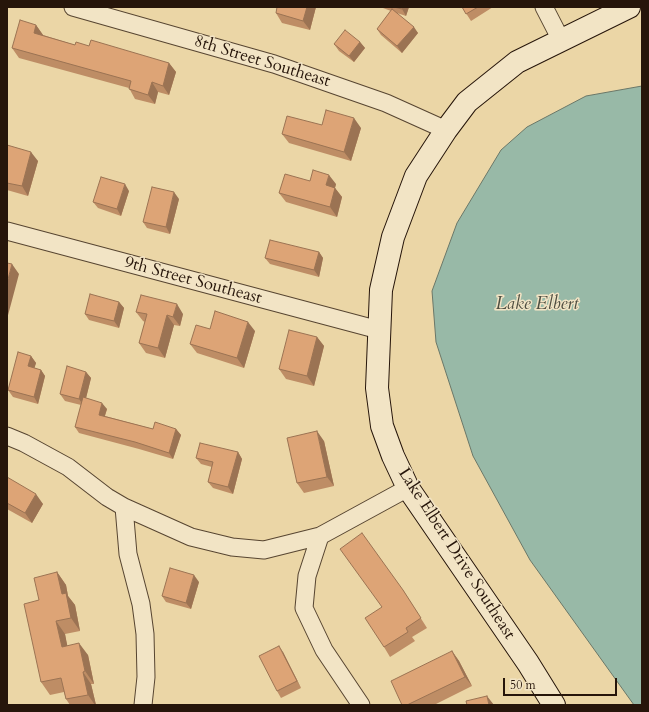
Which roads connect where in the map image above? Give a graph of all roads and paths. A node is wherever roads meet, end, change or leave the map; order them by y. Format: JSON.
{"nodes":[{"id":1,"x":73,"y":7,"type":"edge"},
{"id":2,"x":544,"y":7,"type":"edge"},
{"id":3,"x":629,"y":7,"type":"edge"},
{"id":4,"x":561,"y":40,"type":"junction"},
{"id":5,"x":446,"y":130,"type":"junction"},
{"id":6,"x":7,"y":231,"type":"edge"},
{"id":7,"x":379,"y":330,"type":"junction"},
{"id":8,"x":7,"y":436,"type":"edge"},
{"id":9,"x":408,"y":488,"type":"junction"},
{"id":10,"x":124,"y":507,"type":"junction"},
{"id":11,"x":320,"y":536,"type":"junction"},
{"id":12,"x":143,"y":705,"type":"edge"},
{"id":13,"x":360,"y":705,"type":"edge"},
{"id":14,"x":554,"y":705,"type":"edge"}],
"edges":[{"from":1,"to":5,"type":"street","name":"8th Street Southeast"},
{"from":2,"to":4,"type":"street"},
{"from":3,"to":4,"type":"main road","name":"Lake Elbert Drive Southeast"},
{"from":4,"to":5,"type":"main road","name":"Lake Elbert Drive Southeast"},
{"from":5,"to":7,"type":"main road","name":"Lake Elbert Drive Southeast"},
{"from":6,"to":7,"type":"street","name":"9th Street Southeast"},
{"from":7,"to":9,"type":"main road","name":"Lake Elbert Drive Southeast"},
{"from":8,"to":10,"type":"street"},
{"from":9,"to":11,"type":"street"},
{"from":9,"to":14,"type":"main road","name":"Lake Elbert Drive Southeast"},
{"from":10,"to":11,"type":"street"},
{"from":10,"to":12,"type":"street"},
{"from":11,"to":13,"type":"street"}]}
